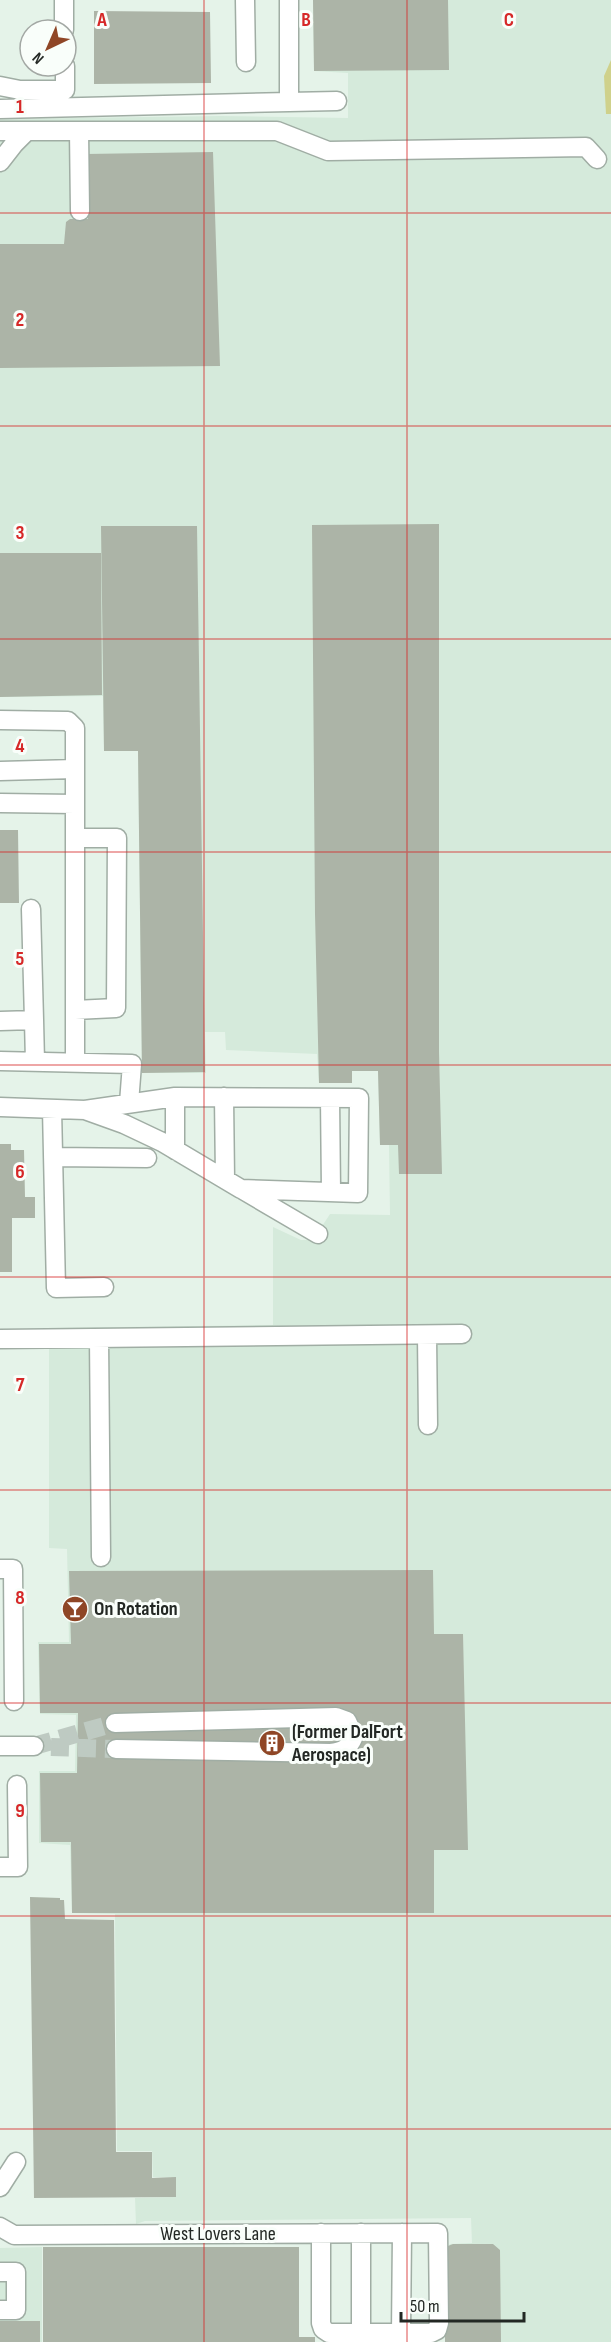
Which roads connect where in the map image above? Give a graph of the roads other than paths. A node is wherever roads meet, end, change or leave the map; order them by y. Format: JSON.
{"nodes":[{"id":1,"x":64,"y":0,"type":"edge"},
{"id":2,"x":246,"y":0,"type":"edge"},
{"id":3,"x":289,"y":0,"type":"edge"},
{"id":4,"x":64,"y":18,"type":"edge"},
{"id":5,"x":246,"y":62,"type":"dead end"},
{"id":6,"x":64,"y":78,"type":"edge"},
{"id":7,"x":0,"y":86,"type":"edge"},
{"id":8,"x":337,"y":101,"type":"dead end"},
{"id":9,"x":289,"y":102,"type":"junction"},
{"id":10,"x":0,"y":109,"type":"edge"},
{"id":11,"x":0,"y":131,"type":"edge"},
{"id":12,"x":27,"y":131,"type":"junction"},
{"id":13,"x":79,"y":131,"type":"junction"},
{"id":14,"x":597,"y":159,"type":"dead end"},
{"id":15,"x":0,"y":162,"type":"edge"},
{"id":16,"x":80,"y":211,"type":"dead end"},
{"id":17,"x":0,"y":720,"type":"edge"},
{"id":18,"x":75,"y":769,"type":"junction"},
{"id":19,"x":0,"y":771,"type":"edge"},
{"id":20,"x":0,"y":803,"type":"edge"},
{"id":21,"x":75,"y":804,"type":"junction"},
{"id":22,"x":75,"y":838,"type":"junction"},
{"id":23,"x":31,"y":909,"type":"dead end"},
{"id":24,"x":75,"y":1010,"type":"junction"},
{"id":25,"x":34,"y":1020,"type":"junction"},
{"id":26,"x":0,"y":1021,"type":"edge"},
{"id":27,"x":0,"y":1061,"type":"edge"},
{"id":28,"x":35,"y":1062,"type":"junction"},
{"id":29,"x":75,"y":1063,"type":"junction"},
{"id":30,"x":175,"y":1097,"type":"junction"},
{"id":31,"x":224,"y":1097,"type":"junction"},
{"id":32,"x":330,"y":1098,"type":"junction"},
{"id":33,"x":129,"y":1103,"type":"junction"},
{"id":34,"x":0,"y":1107,"type":"edge"},
{"id":35,"x":52,"y":1109,"type":"junction"},
{"id":36,"x":85,"y":1110,"type":"junction"},
{"id":37,"x":175,"y":1150,"type":"junction"},
{"id":38,"x":53,"y":1157,"type":"junction"},
{"id":39,"x":147,"y":1158,"type":"dead end"},
{"id":40,"x":225,"y":1179,"type":"junction"},
{"id":41,"x":241,"y":1189,"type":"junction"},
{"id":42,"x":332,"y":1191,"type":"junction"},
{"id":43,"x":318,"y":1233,"type":"dead end"},
{"id":44,"x":104,"y":1287,"type":"dead end"},
{"id":45,"x":462,"y":1334,"type":"dead end"},
{"id":46,"x":427,"y":1335,"type":"junction"},
{"id":47,"x":99,"y":1338,"type":"junction"},
{"id":48,"x":0,"y":1339,"type":"edge"},
{"id":49,"x":428,"y":1425,"type":"dead end"},
{"id":50,"x":101,"y":1557,"type":"dead end"},
{"id":51,"x":0,"y":1569,"type":"edge"},
{"id":52,"x":14,"y":1701,"type":"dead end"},
{"id":53,"x":124,"y":1723,"type":"joint"},
{"id":54,"x":0,"y":1746,"type":"edge"},
{"id":55,"x":34,"y":1746,"type":"tunnel mouth"},
{"id":56,"x":17,"y":1785,"type":"dead end"},
{"id":57,"x":0,"y":1867,"type":"edge"},
{"id":58,"x":16,"y":2162,"type":"dead end"},
{"id":59,"x":0,"y":2187,"type":"edge"},
{"id":60,"x":0,"y":2227,"type":"edge"},
{"id":61,"x":361,"y":2233,"type":"junction"},
{"id":62,"x":402,"y":2233,"type":"junction"},
{"id":63,"x":321,"y":2234,"type":"junction"},
{"id":64,"x":0,"y":2272,"type":"edge"},
{"id":65,"x":0,"y":2310,"type":"edge"},
{"id":66,"x":361,"y":2333,"type":"junction"},
{"id":67,"x":401,"y":2333,"type":"junction"}],
"edges":[{"from":1,"to":4,"type":"lane"},
{"from":2,"to":5,"type":"lane"},
{"from":3,"to":9,"type":"lane"},
{"from":6,"to":7,"type":"lane"},
{"from":8,"to":9,"type":"lane"},
{"from":9,"to":10,"type":"lane"},
{"from":11,"to":12,"type":"lane"},
{"from":12,"to":13,"type":"lane"},
{"from":12,"to":15,"type":"lane"},
{"from":13,"to":14,"type":"lane"},
{"from":13,"to":16,"type":"lane"},
{"from":17,"to":18,"type":"lane"},
{"from":18,"to":19,"type":"lane"},
{"from":18,"to":21,"type":"lane"},
{"from":20,"to":21,"type":"lane"},
{"from":21,"to":22,"type":"lane"},
{"from":22,"to":24,"type":"lane"},
{"from":22,"to":24,"type":"lane"},
{"from":23,"to":25,"type":"lane"},
{"from":24,"to":29,"type":"lane"},
{"from":25,"to":26,"type":"lane"},
{"from":25,"to":28,"type":"lane"},
{"from":27,"to":28,"type":"lane"},
{"from":28,"to":29,"type":"lane"},
{"from":29,"to":33,"type":"lane"},
{"from":30,"to":31,"type":"lane"},
{"from":30,"to":33,"type":"lane"},
{"from":30,"to":37,"type":"lane"},
{"from":31,"to":32,"type":"lane"},
{"from":31,"to":40,"type":"lane"},
{"from":32,"to":42,"type":"lane"},
{"from":32,"to":42,"type":"lane"},
{"from":33,"to":36,"type":"lane"},
{"from":34,"to":35,"type":"lane"},
{"from":35,"to":36,"type":"lane"},
{"from":35,"to":38,"type":"lane"},
{"from":36,"to":37,"type":"lane"},
{"from":37,"to":40,"type":"lane"},
{"from":38,"to":39,"type":"lane"},
{"from":38,"to":44,"type":"lane"},
{"from":40,"to":41,"type":"lane"},
{"from":41,"to":42,"type":"lane"},
{"from":41,"to":43,"type":"lane"},
{"from":45,"to":46,"type":"lane"},
{"from":46,"to":47,"type":"lane"},
{"from":46,"to":49,"type":"lane"},
{"from":47,"to":48,"type":"lane"},
{"from":47,"to":50,"type":"lane"},
{"from":51,"to":52,"type":"lane"},
{"from":53,"to":53,"type":"lane"},
{"from":54,"to":55,"type":"lane"},
{"from":56,"to":57,"type":"lane"},
{"from":58,"to":59,"type":"lane"},
{"from":60,"to":63,"type":"lane","name":"West Lovers Lane"},
{"from":61,"to":62,"type":"lane","name":"West Lovers Lane"},
{"from":61,"to":63,"type":"lane","name":"West Lovers Lane"},
{"from":61,"to":66,"type":"lane"},
{"from":62,"to":67,"type":"lane"},
{"from":62,"to":67,"type":"lane","name":"West Lovers Lane"},
{"from":63,"to":66,"type":"lane"},
{"from":64,"to":65,"type":"lane"},
{"from":66,"to":67,"type":"lane"}]}
